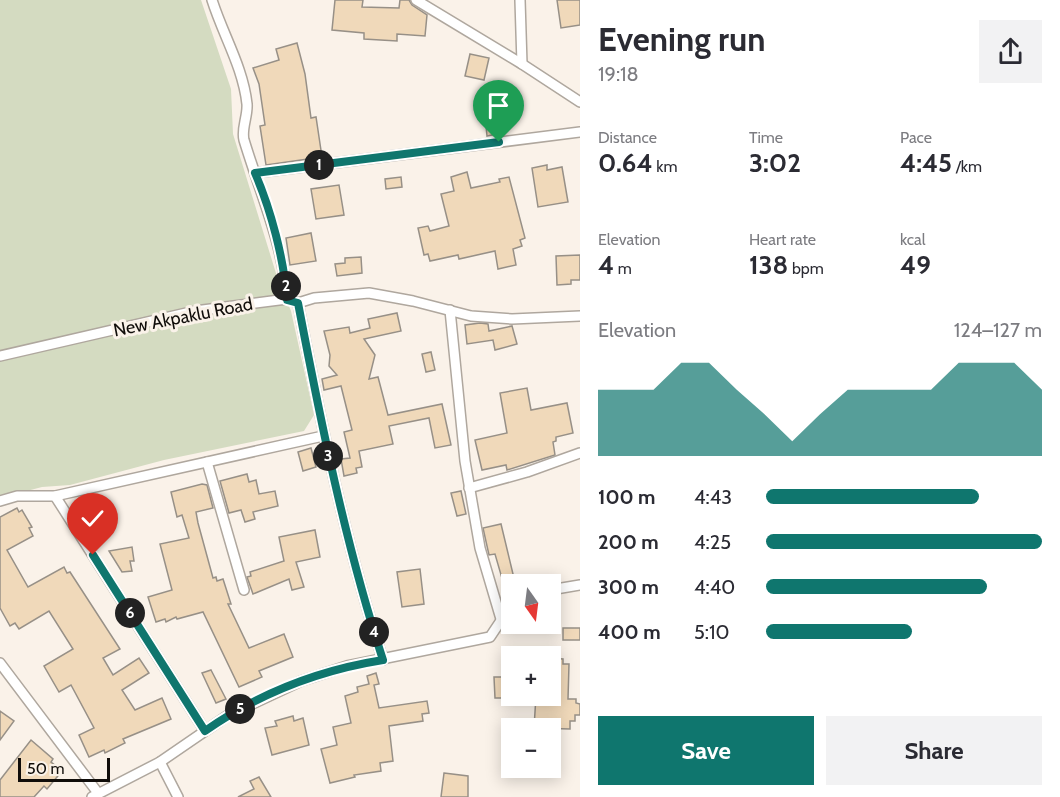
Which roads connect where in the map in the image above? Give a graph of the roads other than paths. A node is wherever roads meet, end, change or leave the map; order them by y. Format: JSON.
{"nodes":[{"id":1,"x":212,"y":0,"type":"edge"},
{"id":2,"x":416,"y":0,"type":"edge"},
{"id":3,"x":520,"y":0,"type":"edge"},
{"id":4,"x":522,"y":64,"type":"junction"},
{"id":5,"x":580,"y":102,"type":"edge"},
{"id":6,"x":580,"y":132,"type":"edge"},
{"id":7,"x":255,"y":173,"type":"junction"},
{"id":8,"x":287,"y":300,"type":"junction"},
{"id":9,"x":298,"y":303,"type":"junction"},
{"id":10,"x":450,"y":310,"type":"junction"},
{"id":11,"x":580,"y":316,"type":"edge"},
{"id":12,"x":0,"y":356,"type":"edge"},
{"id":13,"x":323,"y":436,"type":"junction"},
{"id":14,"x":580,"y":453,"type":"edge"},
{"id":15,"x":207,"y":462,"type":"junction"},
{"id":16,"x":469,"y":488,"type":"junction"},
{"id":17,"x":55,"y":496,"type":"junction"},
{"id":18,"x":0,"y":501,"type":"edge"},
{"id":19,"x":580,"y":585,"type":"edge"},
{"id":20,"x":561,"y":588,"type":"edge"},
{"id":21,"x":244,"y":590,"type":"dead end"},
{"id":22,"x":501,"y":620,"type":"joint"},
{"id":23,"x":383,"y":660,"type":"junction"},
{"id":24,"x":0,"y":663,"type":"edge"},
{"id":25,"x":205,"y":731,"type":"junction"},
{"id":26,"x":160,"y":762,"type":"junction"},
{"id":27,"x":95,"y":795,"type":"edge"},
{"id":28,"x":178,"y":797,"type":"edge"}],
"edges":[{"from":1,"to":7,"type":"street"},
{"from":2,"to":4,"type":"street"},
{"from":3,"to":4,"type":"street"},
{"from":4,"to":5,"type":"street"},
{"from":6,"to":7,"type":"street"},
{"from":7,"to":8,"type":"street"},
{"from":8,"to":9,"type":"street","name":"New Akpaklu Road"},
{"from":8,"to":12,"type":"street","name":"New Akpaklu Road"},
{"from":9,"to":10,"type":"street","name":"New Akpaklu Road"},
{"from":9,"to":13,"type":"street"},
{"from":10,"to":11,"type":"street","name":"New Akpaklu Road"},
{"from":10,"to":16,"type":"street"},
{"from":13,"to":15,"type":"street"},
{"from":13,"to":23,"type":"street"},
{"from":14,"to":16,"type":"street"},
{"from":15,"to":17,"type":"street"},
{"from":15,"to":21,"type":"street"},
{"from":16,"to":22,"type":"street"},
{"from":17,"to":18,"type":"street"},
{"from":17,"to":25,"type":"street"},
{"from":19,"to":20,"type":"street"},
{"from":22,"to":23,"type":"street"},
{"from":23,"to":25,"type":"street"},
{"from":24,"to":27,"type":"street"},
{"from":25,"to":26,"type":"street"},
{"from":26,"to":27,"type":"street"},
{"from":26,"to":28,"type":"street"}]}
